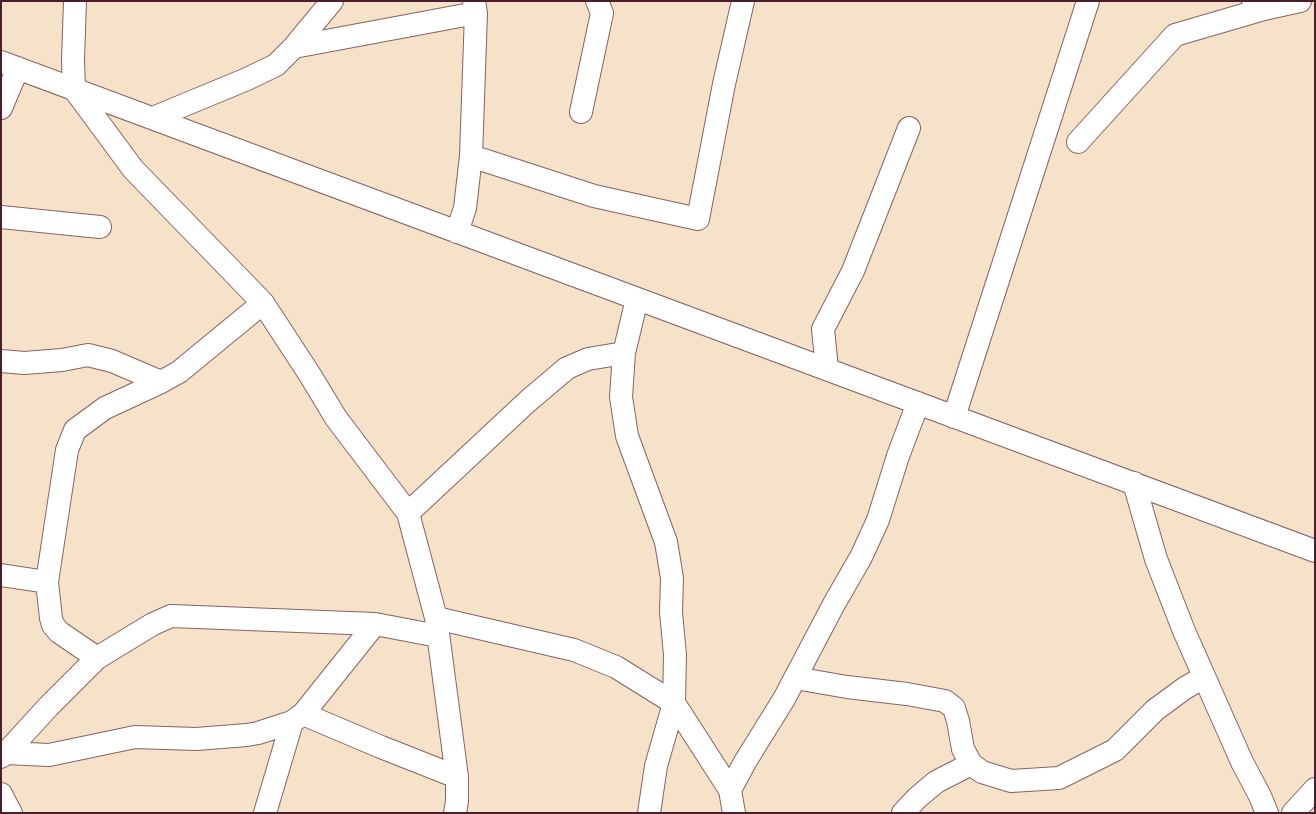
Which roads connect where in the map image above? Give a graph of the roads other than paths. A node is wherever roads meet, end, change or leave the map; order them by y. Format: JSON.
{"nodes":[{"id":1,"x":75,"y":1,"type":"edge"},
{"id":2,"x":332,"y":1,"type":"edge"},
{"id":3,"x":597,"y":1,"type":"edge"},
{"id":4,"x":743,"y":1,"type":"edge"},
{"id":5,"x":1088,"y":1,"type":"edge"},
{"id":6,"x":1300,"y":1,"type":"edge"},
{"id":7,"x":1258,"y":5,"type":"edge"},
{"id":8,"x":475,"y":7,"type":"edge"},
{"id":9,"x":294,"y":47,"type":"junction"},
{"id":10,"x":10,"y":65,"type":"edge"},
{"id":11,"x":74,"y":89,"type":"junction"},
{"id":12,"x":1,"y":108,"type":"edge"},
{"id":13,"x":581,"y":112,"type":"dead end"},
{"id":14,"x":153,"y":118,"type":"junction"},
{"id":15,"x":909,"y":128,"type":"dead end"},
{"id":16,"x":1078,"y":142,"type":"dead end"},
{"id":17,"x":471,"y":156,"type":"junction"},
{"id":18,"x":1,"y":217,"type":"edge"},
{"id":19,"x":100,"y":227,"type":"dead end"},
{"id":20,"x":457,"y":232,"type":"junction"},
{"id":21,"x":637,"y":299,"type":"junction"},
{"id":22,"x":263,"y":303,"type":"junction"},
{"id":23,"x":624,"y":353,"type":"junction"},
{"id":24,"x":1,"y":361,"type":"edge"},
{"id":25,"x":827,"y":369,"type":"junction"},
{"id":26,"x":161,"y":382,"type":"junction"},
{"id":27,"x":918,"y":403,"type":"junction"},
{"id":28,"x":954,"y":417,"type":"junction"},
{"id":29,"x":1134,"y":483,"type":"junction"},
{"id":30,"x":408,"y":513,"type":"junction"},
{"id":31,"x":1315,"y":551,"type":"edge"},
{"id":32,"x":1,"y":575,"type":"edge"},
{"id":33,"x":47,"y":582,"type":"junction"},
{"id":34,"x":375,"y":624,"type":"junction"},
{"id":35,"x":437,"y":627,"type":"junction"},
{"id":36,"x":97,"y":658,"type":"junction"},
{"id":37,"x":1204,"y":677,"type":"junction"},
{"id":38,"x":795,"y":678,"type":"junction"},
{"id":39,"x":674,"y":703,"type":"junction"},
{"id":40,"x":298,"y":718,"type":"junction"},
{"id":41,"x":4,"y":755,"type":"edge"},
{"id":42,"x":971,"y":764,"type":"junction"},
{"id":43,"x":457,"y":777,"type":"junction"},
{"id":44,"x":1315,"y":789,"type":"edge"},
{"id":45,"x":730,"y":790,"type":"junction"},
{"id":46,"x":1,"y":794,"type":"edge"},
{"id":47,"x":11,"y":813,"type":"edge"},
{"id":48,"x":265,"y":813,"type":"edge"},
{"id":49,"x":455,"y":813,"type":"edge"},
{"id":50,"x":650,"y":813,"type":"edge"},
{"id":51,"x":734,"y":813,"type":"edge"},
{"id":52,"x":903,"y":813,"type":"edge"},
{"id":53,"x":1267,"y":813,"type":"edge"},
{"id":54,"x":1293,"y":813,"type":"edge"}],
"edges":[{"from":1,"to":11,"type":"street"},
{"from":2,"to":9,"type":"street"},
{"from":3,"to":13,"type":"street"},
{"from":4,"to":17,"type":"street"},
{"from":5,"to":28,"type":"street"},
{"from":6,"to":7,"type":"street"},
{"from":7,"to":16,"type":"street"},
{"from":8,"to":9,"type":"street"},
{"from":8,"to":17,"type":"street"},
{"from":9,"to":14,"type":"street"},
{"from":10,"to":11,"type":"street"},
{"from":10,"to":12,"type":"street"},
{"from":11,"to":14,"type":"street"},
{"from":11,"to":22,"type":"street"},
{"from":14,"to":20,"type":"street"},
{"from":15,"to":25,"type":"street"},
{"from":17,"to":20,"type":"street"},
{"from":18,"to":19,"type":"street"},
{"from":20,"to":21,"type":"street"},
{"from":21,"to":23,"type":"street"},
{"from":21,"to":25,"type":"street"},
{"from":22,"to":26,"type":"street"},
{"from":22,"to":30,"type":"street"},
{"from":23,"to":30,"type":"street"},
{"from":23,"to":39,"type":"street"},
{"from":24,"to":26,"type":"street"},
{"from":25,"to":27,"type":"street"},
{"from":26,"to":33,"type":"street"},
{"from":27,"to":28,"type":"street"},
{"from":27,"to":38,"type":"street"},
{"from":28,"to":29,"type":"street"},
{"from":29,"to":31,"type":"street"},
{"from":29,"to":37,"type":"street"},
{"from":30,"to":35,"type":"street"},
{"from":32,"to":33,"type":"street"},
{"from":33,"to":36,"type":"street"},
{"from":34,"to":35,"type":"street"},
{"from":34,"to":36,"type":"street"},
{"from":34,"to":40,"type":"street"},
{"from":35,"to":39,"type":"street"},
{"from":35,"to":43,"type":"street"},
{"from":36,"to":41,"type":"street"},
{"from":37,"to":42,"type":"street"},
{"from":37,"to":53,"type":"street"},
{"from":38,"to":42,"type":"street"},
{"from":38,"to":45,"type":"street"},
{"from":39,"to":45,"type":"street"},
{"from":39,"to":50,"type":"street"},
{"from":40,"to":41,"type":"street"},
{"from":40,"to":43,"type":"street"},
{"from":40,"to":48,"type":"street"},
{"from":42,"to":52,"type":"street"},
{"from":43,"to":49,"type":"street"},
{"from":44,"to":54,"type":"street"},
{"from":45,"to":51,"type":"street"},
{"from":46,"to":47,"type":"street"}]}
